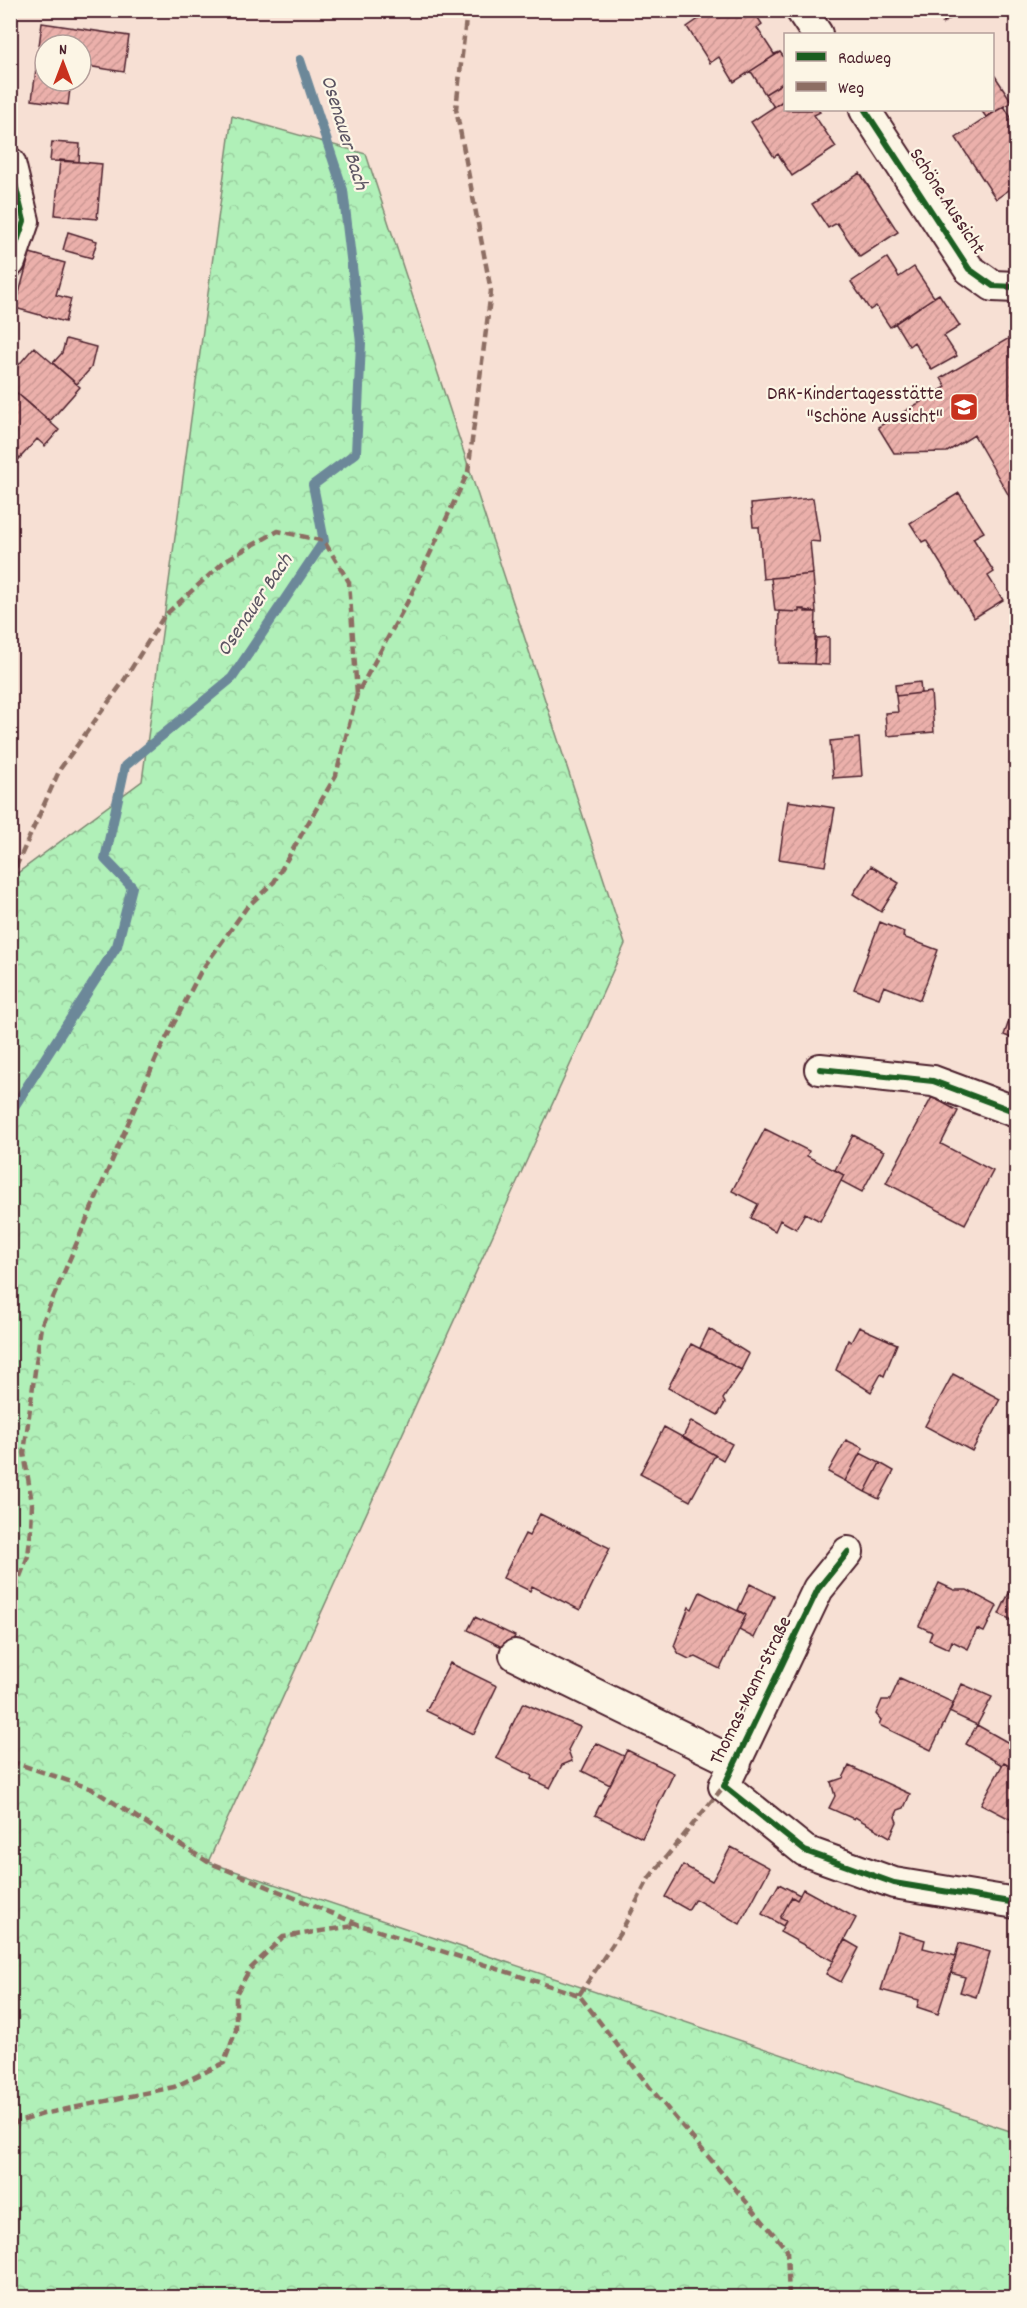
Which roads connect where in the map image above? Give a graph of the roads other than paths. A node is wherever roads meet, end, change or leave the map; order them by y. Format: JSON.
{"nodes":[{"id":1,"x":801,"y":10,"type":"edge"},
{"id":2,"x":816,"y":33,"type":"edge"},
{"id":3,"x":866,"y":111,"type":"edge"},
{"id":4,"x":10,"y":163,"type":"edge"},
{"id":5,"x":10,"y":262,"type":"edge"},
{"id":6,"x":1017,"y":287,"type":"edge"},
{"id":7,"x":820,"y":1069,"type":"dead end"},
{"id":8,"x":1017,"y":1112,"type":"edge"},
{"id":9,"x":848,"y":1552,"type":"dead end"},
{"id":10,"x":515,"y":1655,"type":"dead end"},
{"id":11,"x":736,"y":1763,"type":"junction"},
{"id":12,"x":1017,"y":1903,"type":"edge"}],
"edges":[{"from":1,"to":2,"type":"street"},
{"from":3,"to":6,"type":"street","name":"Schöne Aussicht"},
{"from":4,"to":5,"type":"street"},
{"from":7,"to":8,"type":"street"},
{"from":9,"to":11,"type":"street","name":"Thomas-Mann-Straße"},
{"from":10,"to":11,"type":"street","name":"Thomas-Mann-Straße"},
{"from":11,"to":12,"type":"street","name":"Thomas-Mann-Straße"}]}
